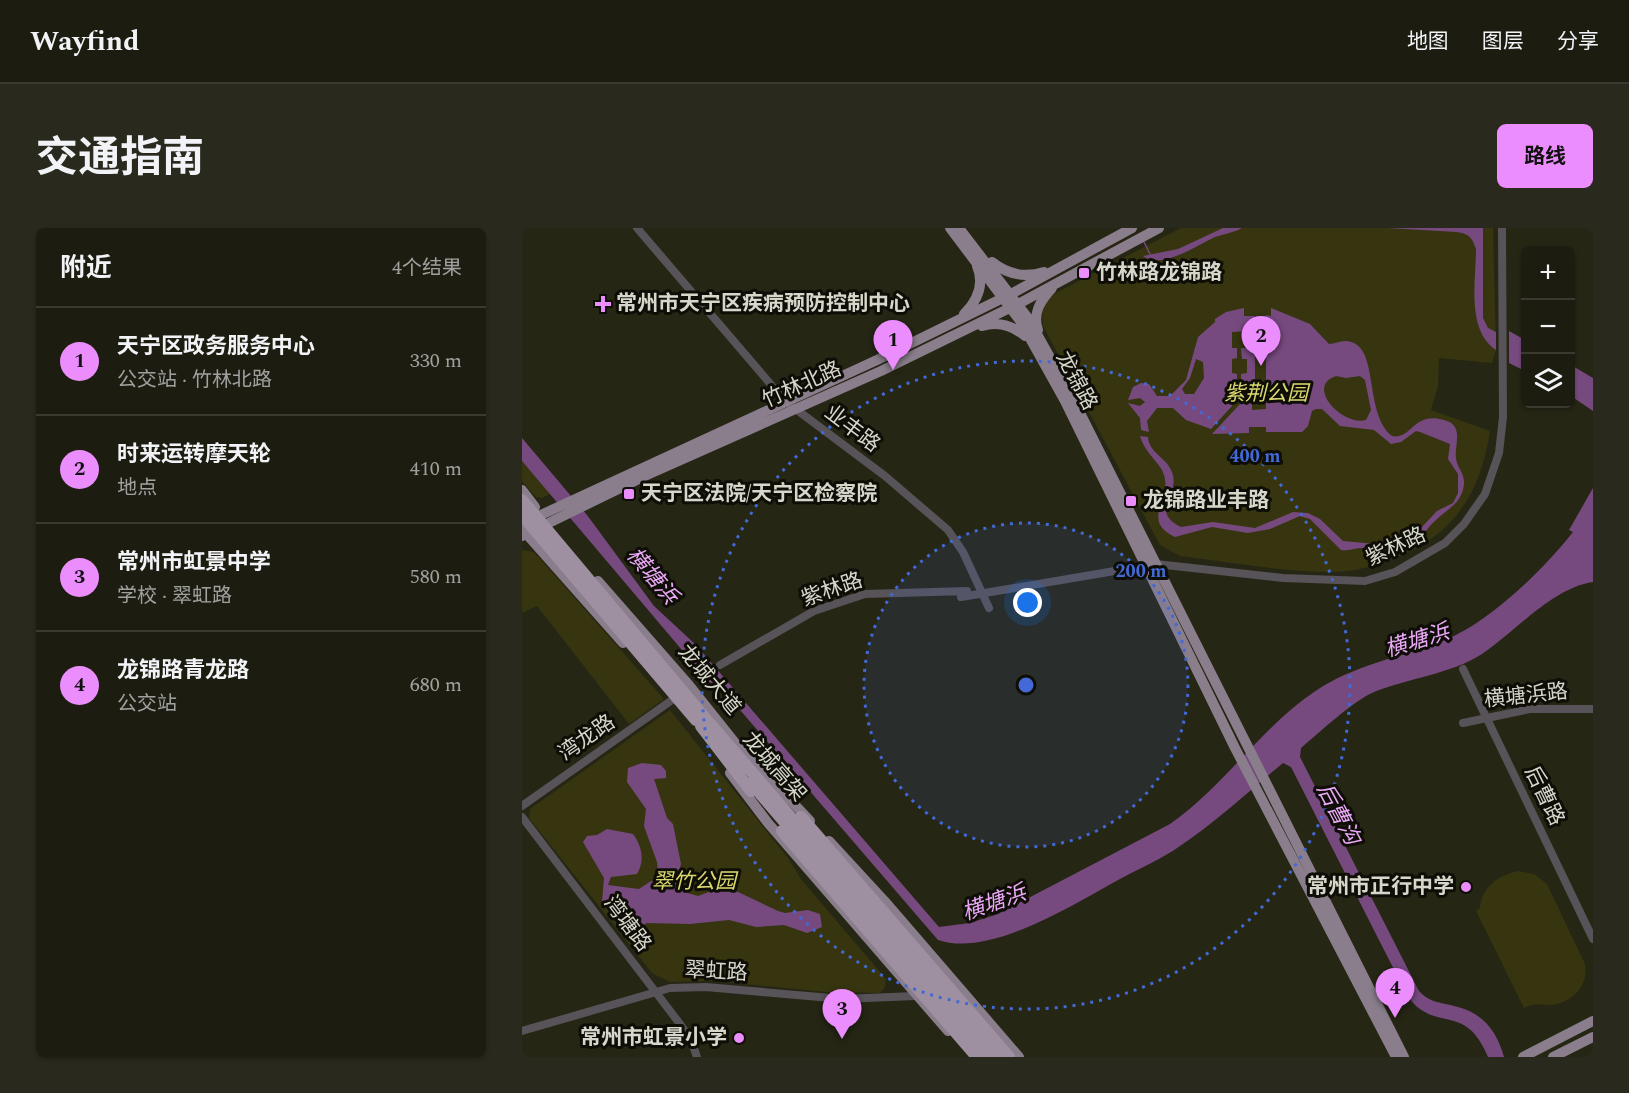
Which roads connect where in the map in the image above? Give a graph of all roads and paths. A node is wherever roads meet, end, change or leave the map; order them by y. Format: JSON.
{"nodes":[{"id":1,"x":637,"y":228,"type":"edge"},
{"id":2,"x":950,"y":228,"type":"edge"},
{"id":3,"x":959,"y":228,"type":"edge"},
{"id":4,"x":1159,"y":228,"type":"edge"},
{"id":5,"x":1502,"y":228,"type":"edge"},
{"id":6,"x":1130,"y":229,"type":"edge"},
{"id":7,"x":967,"y":248,"type":"junction"},
{"id":8,"x":980,"y":252,"type":"junction"},
{"id":9,"x":1068,"y":263,"type":"junction"},
{"id":10,"x":1060,"y":281,"type":"junction"},
{"id":11,"x":1007,"y":296,"type":"junction"},
{"id":12,"x":1014,"y":306,"type":"junction"},
{"id":13,"x":953,"y":323,"type":"junction"},
{"id":14,"x":958,"y":333,"type":"junction"},
{"id":15,"x":1042,"y":350,"type":"junction"},
{"id":16,"x":785,"y":400,"type":"junction"},
{"id":17,"x":795,"y":409,"type":"junction"},
{"id":18,"x":522,"y":492,"type":"edge"},
{"id":19,"x":579,"y":502,"type":"junction"},
{"id":20,"x":530,"y":510,"type":"edge"},
{"id":21,"x":523,"y":531,"type":"edge"},
{"id":22,"x":1152,"y":565,"type":"junction"},
{"id":23,"x":982,"y":592,"type":"junction"},
{"id":24,"x":989,"y":608,"type":"dead end"},
{"id":25,"x":720,"y":665,"type":"dead end"},
{"id":26,"x":1463,"y":669,"type":"dead end"},
{"id":27,"x":672,"y":700,"type":"junction"},
{"id":28,"x":1593,"y":709,"type":"edge"},
{"id":29,"x":1485,"y":717,"type":"junction"},
{"id":30,"x":700,"y":723,"type":"junction"},
{"id":31,"x":1463,"y":723,"type":"dead end"},
{"id":32,"x":731,"y":736,"type":"junction"},
{"id":33,"x":1265,"y":794,"type":"junction"},
{"id":34,"x":522,"y":806,"type":"edge"},
{"id":35,"x":522,"y":817,"type":"edge"},
{"id":36,"x":1593,"y":939,"type":"edge"},
{"id":37,"x":656,"y":991,"type":"junction"},
{"id":38,"x":915,"y":996,"type":"junction"},
{"id":39,"x":1593,"y":1022,"type":"edge"},
{"id":40,"x":522,"y":1031,"type":"edge"},
{"id":41,"x":1593,"y":1037,"type":"edge"},
{"id":42,"x":697,"y":1057,"type":"edge"},
{"id":43,"x":977,"y":1057,"type":"edge"},
{"id":44,"x":987,"y":1057,"type":"edge"},
{"id":45,"x":998,"y":1057,"type":"edge"},
{"id":46,"x":1007,"y":1057,"type":"edge"},
{"id":47,"x":1019,"y":1057,"type":"edge"},
{"id":48,"x":1396,"y":1057,"type":"edge"},
{"id":49,"x":1404,"y":1057,"type":"edge"},
{"id":50,"x":1523,"y":1057,"type":"edge"},
{"id":51,"x":1553,"y":1057,"type":"edge"}],
"edges":[{"from":1,"to":16,"type":"street","name":"业丰路"},
{"from":2,"to":7,"type":"main road","name":"龙锦路"},
{"from":3,"to":8,"type":"main road","name":"龙锦路"},
{"from":4,"to":10,"type":"main road","name":"竹林北路"},
{"from":5,"to":22,"type":"street","name":"紫林路"},
{"from":6,"to":9,"type":"main road","name":"竹林北路"},
{"from":7,"to":11,"type":"main road","name":"龙锦路"},
{"from":7,"to":13,"type":"main road"},
{"from":8,"to":9,"type":"main road"},
{"from":8,"to":11,"type":"main road","name":"龙锦路"},
{"from":9,"to":11,"type":"main road","name":"竹林北路"},
{"from":10,"to":12,"type":"main road","name":"竹林北路"},
{"from":10,"to":15,"type":"main road"},
{"from":11,"to":12,"type":"main road","name":"龙锦路"},
{"from":11,"to":13,"type":"main road","name":"竹林北路"},
{"from":12,"to":14,"type":"main road","name":"竹林北路"},
{"from":12,"to":15,"type":"main road","name":"龙锦路"},
{"from":13,"to":16,"type":"main road","name":"竹林北路"},
{"from":14,"to":15,"type":"main road"},
{"from":14,"to":17,"type":"main road","name":"竹林北路"},
{"from":15,"to":22,"type":"main road","name":"龙锦路"},
{"from":16,"to":17,"type":"street","name":"业丰路"},
{"from":16,"to":19,"type":"main road","name":"竹林北路"},
{"from":17,"to":19,"type":"main road","name":"竹林北路"},
{"from":17,"to":23,"type":"street","name":"业丰路"},
{"from":18,"to":20,"type":"main road","name":"龙城大道"},
{"from":19,"to":20,"type":"main road","name":"竹林北路"},
{"from":20,"to":21,"type":"main road","name":"竹林北路"},
{"from":20,"to":30,"type":"highway","name":"龙城高架","bridge":true},
{"from":20,"to":32,"type":"main road","name":"龙城大道"},
{"from":21,"to":27,"type":"main road","name":"龙城大道"},
{"from":22,"to":23,"type":"street","name":"紫林路"},
{"from":22,"to":33,"type":"main road","name":"龙锦路"},
{"from":23,"to":24,"type":"street","name":"业丰路"},
{"from":23,"to":25,"type":"street","name":"紫林路"},
{"from":26,"to":29,"type":"street","name":"后曹路"},
{"from":27,"to":30,"type":"main road","name":"龙城大道"},
{"from":27,"to":34,"type":"street","name":"湾龙路"},
{"from":28,"to":29,"type":"street","name":"横塘浜路"},
{"from":29,"to":31,"type":"street","name":"横塘浜路"},
{"from":29,"to":36,"type":"street","name":"后曹路"},
{"from":30,"to":38,"type":"main road"},
{"from":30,"to":43,"type":"main road","name":"龙城大道"},
{"from":30,"to":43,"type":"highway","bridge":true},
{"from":30,"to":44,"type":"highway","name":"龙城高架","bridge":true},
{"from":30,"to":45,"type":"highway","name":"龙城高架","bridge":true},
{"from":30,"to":46,"type":"highway","bridge":true},
{"from":32,"to":46,"type":"main road","name":"龙城大道"},
{"from":32,"to":47,"type":"main road"},
{"from":33,"to":48,"type":"main road"},
{"from":33,"to":49,"type":"main road"},
{"from":35,"to":37,"type":"street","name":"湾塘路"},
{"from":37,"to":38,"type":"street","name":"翠虹路"},
{"from":37,"to":40,"type":"street","name":"翠虹路"},
{"from":37,"to":42,"type":"street","name":"湾塘路"},
{"from":38,"to":43,"type":"main road"},
{"from":39,"to":50,"type":"main road"},
{"from":41,"to":51,"type":"main road"}]}
